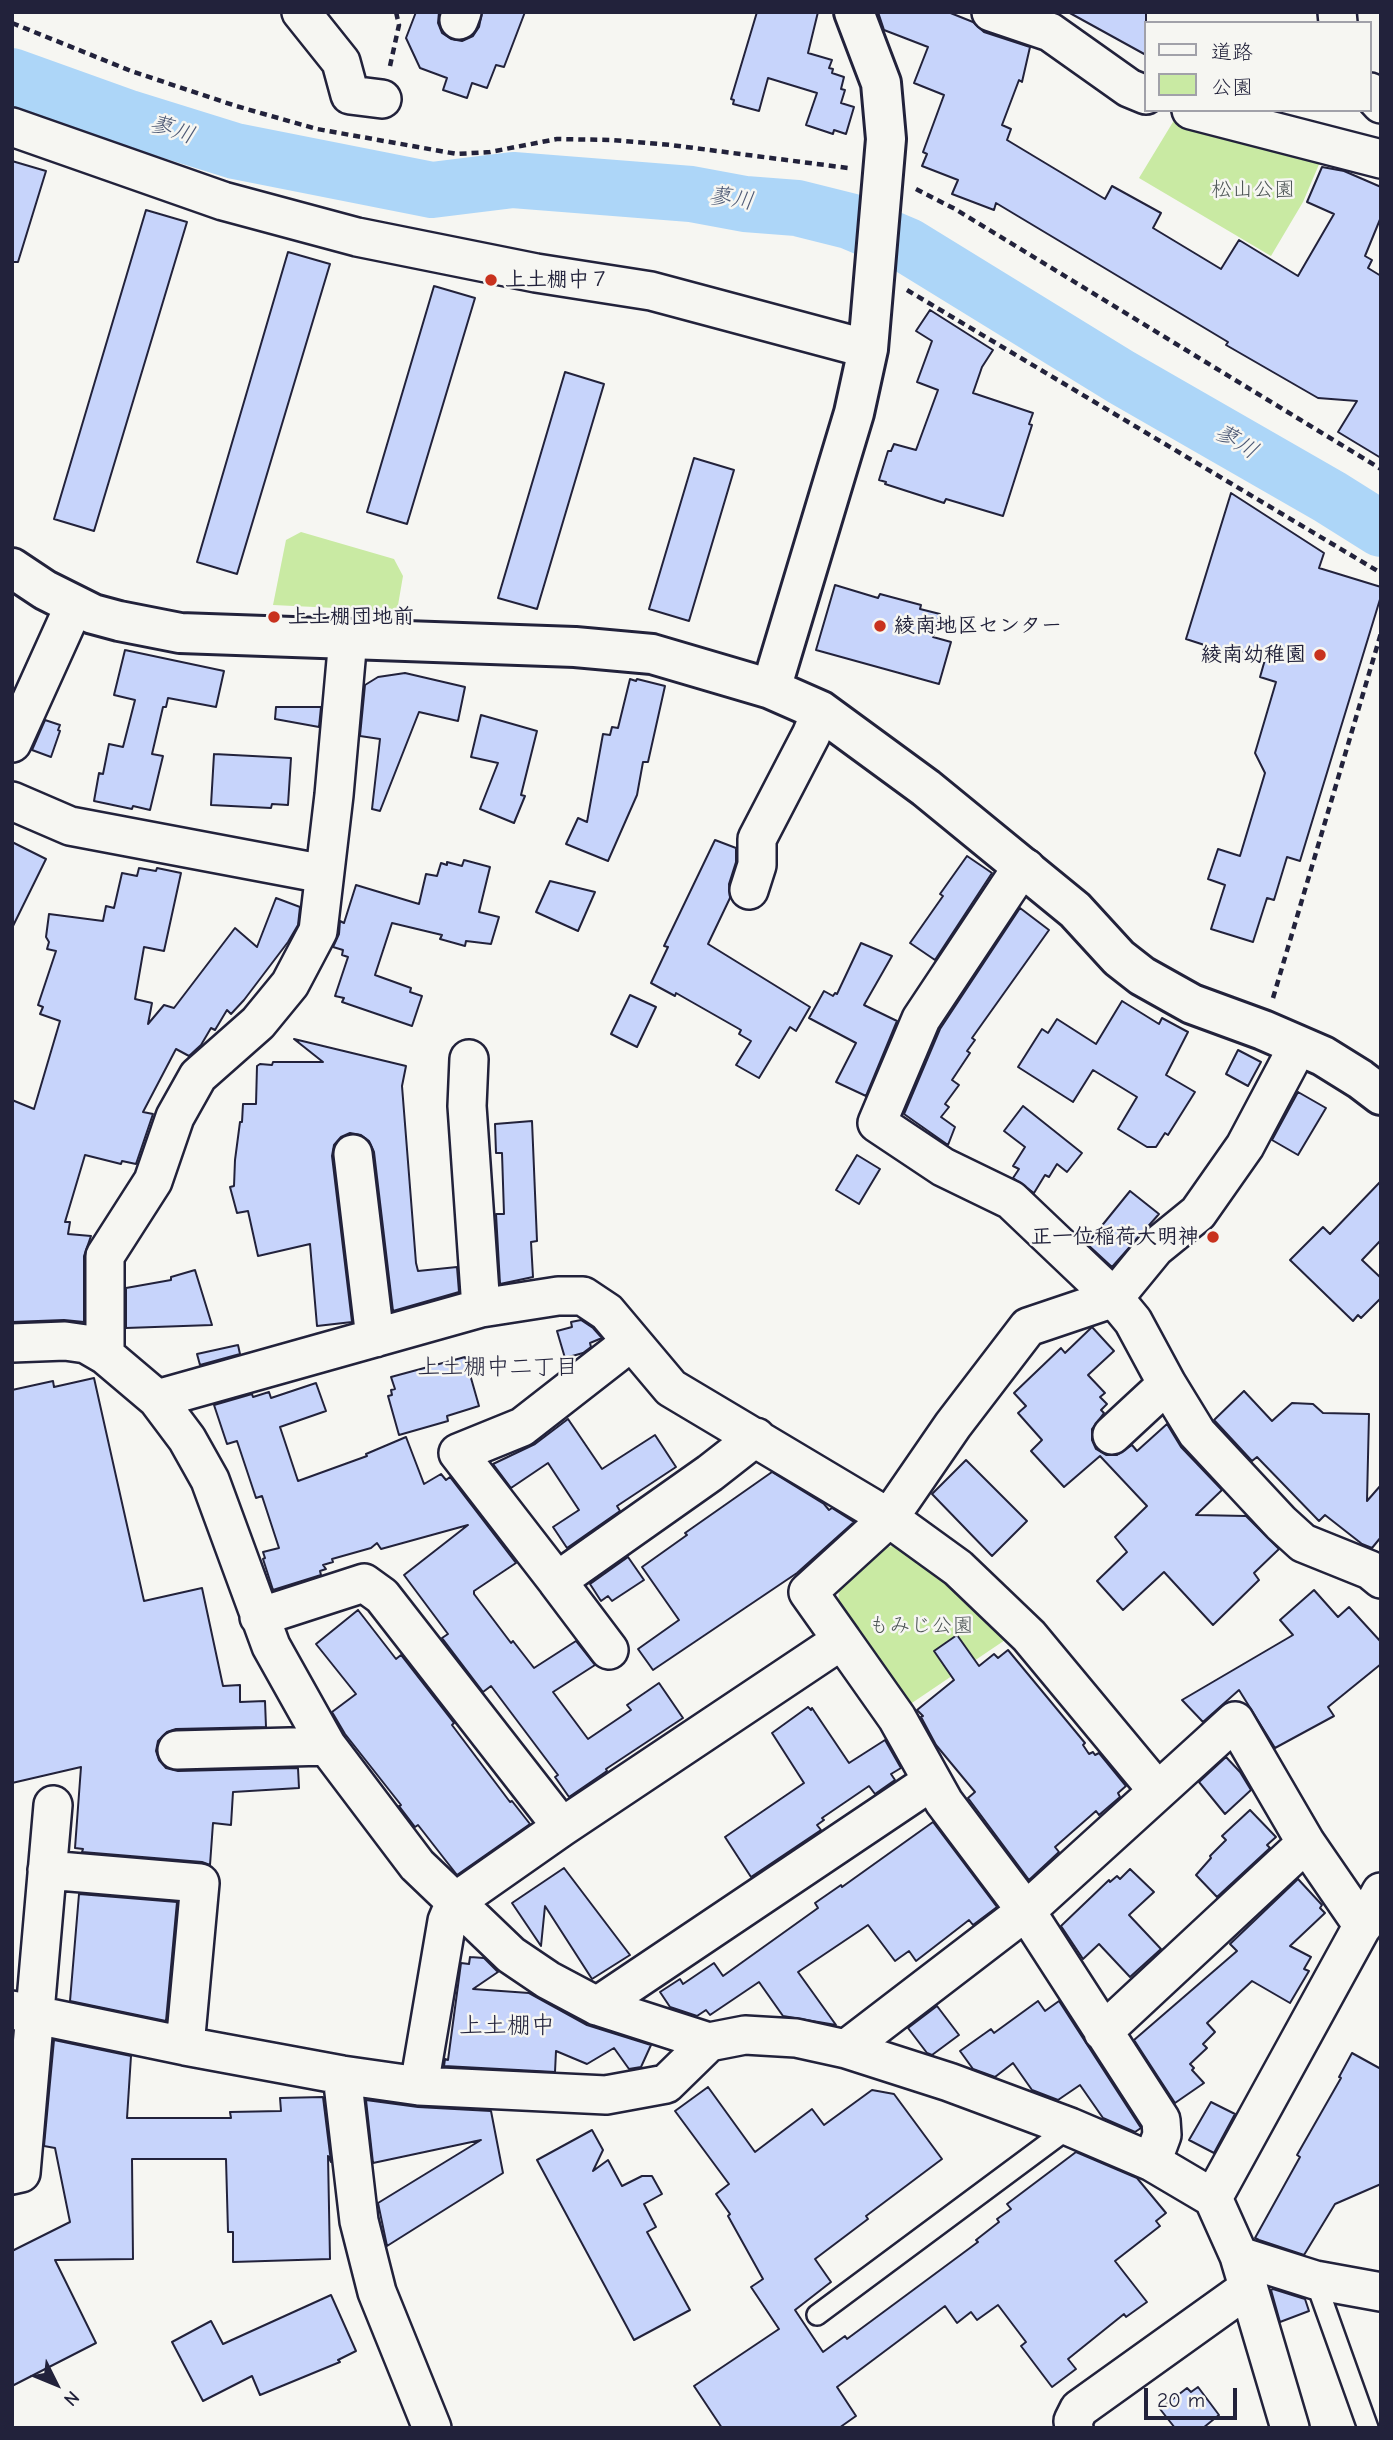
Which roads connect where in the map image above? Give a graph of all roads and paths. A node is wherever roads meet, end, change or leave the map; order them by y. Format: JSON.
{"nodes":[{"id":1,"x":300,"y":12,"type":"edge"},
{"id":2,"x":396,"y":12,"type":"edge"},
{"id":3,"x":854,"y":12,"type":"edge"},
{"id":4,"x":992,"y":12,"type":"edge"},
{"id":5,"x":12,"y":23,"type":"edge"},
{"id":6,"x":1144,"y":95,"type":"edge"},
{"id":7,"x":382,"y":99,"type":"joint"},
{"id":8,"x":1199,"y":112,"type":"edge"},
{"id":9,"x":12,"y":127,"type":"edge"},
{"id":10,"x":1381,"y":159,"type":"edge"},
{"id":11,"x":882,"y":180,"type":"junction"},
{"id":12,"x":874,"y":283,"type":"junction"},
{"id":13,"x":868,"y":349,"type":"junction"},
{"id":14,"x":1381,"y":468,"type":"edge"},
{"id":15,"x":12,"y":568,"type":"edge"},
{"id":16,"x":1381,"y":573,"type":"edge"},
{"id":17,"x":74,"y":606,"type":"junction"},
{"id":18,"x":1381,"y":633,"type":"edge"},
{"id":19,"x":348,"y":638,"type":"junction"},
{"id":20,"x":771,"y":689,"type":"junction"},
{"id":21,"x":821,"y":711,"type":"junction"},
{"id":22,"x":12,"y":743,"type":"edge"},
{"id":23,"x":12,"y":801,"type":"edge"},
{"id":24,"x":1026,"y":867,"type":"junction"},
{"id":25,"x":324,"y":874,"type":"junction"},
{"id":26,"x":749,"y":890,"type":"dead end"},
{"id":27,"x":1263,"y":1030,"type":"junction"},
{"id":28,"x":1298,"y":1046,"type":"junction"},
{"id":29,"x":469,"y":1059,"type":"dead end"},
{"id":30,"x":1381,"y":1095,"type":"edge"},
{"id":31,"x":353,"y":1154,"type":"dead end"},
{"id":32,"x":1114,"y":1298,"type":"junction"},
{"id":33,"x":481,"y":1308,"type":"junction"},
{"id":34,"x":375,"y":1338,"type":"junction"},
{"id":35,"x":631,"y":1342,"type":"junction"},
{"id":36,"x":12,"y":1343,"type":"edge"},
{"id":37,"x":105,"y":1355,"type":"junction"},
{"id":38,"x":1167,"y":1384,"type":"junction"},
{"id":39,"x":157,"y":1399,"type":"junction"},
{"id":40,"x":1112,"y":1434,"type":"dead end"},
{"id":41,"x":755,"y":1437,"type":"junction"},
{"id":42,"x":889,"y":1518,"type":"junction"},
{"id":43,"x":1381,"y":1579,"type":"edge"},
{"id":44,"x":557,"y":1581,"type":"junction"},
{"id":45,"x":259,"y":1616,"type":"junction"},
{"id":46,"x":842,"y":1640,"type":"junction"},
{"id":47,"x":609,"y":1650,"type":"dead end"},
{"id":48,"x":327,"y":1746,"type":"junction"},
{"id":49,"x":177,"y":1750,"type":"dead end"},
{"id":50,"x":932,"y":1781,"type":"junction"},
{"id":51,"x":1157,"y":1790,"type":"junction"},
{"id":52,"x":53,"y":1805,"type":"dead end"},
{"id":53,"x":562,"y":1827,"type":"junction"},
{"id":54,"x":1306,"y":1843,"type":"junction"},
{"id":55,"x":47,"y":1870,"type":"junction"},
{"id":56,"x":1381,"y":1892,"type":"edge"},
{"id":57,"x":455,"y":1902,"type":"junction"},
{"id":58,"x":1026,"y":1911,"type":"junction"},
{"id":59,"x":1363,"y":1926,"type":"junction"},
{"id":60,"x":597,"y":2006,"type":"junction"},
{"id":61,"x":23,"y":2012,"type":"edge"},
{"id":62,"x":1103,"y":2032,"type":"junction"},
{"id":63,"x":709,"y":2042,"type":"junction"},
{"id":64,"x":185,"y":2046,"type":"junction"},
{"id":65,"x":846,"y":2049,"type":"junction"},
{"id":66,"x":341,"y":2075,"type":"junction"},
{"id":67,"x":419,"y":2085,"type":"junction"},
{"id":68,"x":1070,"y":2127,"type":"junction"},
{"id":69,"x":1152,"y":2162,"type":"junction"},
{"id":70,"x":12,"y":2175,"type":"edge"},
{"id":71,"x":1213,"y":2198,"type":"junction"},
{"id":72,"x":1244,"y":2272,"type":"junction"},
{"id":73,"x":1315,"y":2280,"type":"junction"},
{"id":74,"x":1381,"y":2292,"type":"edge"},
{"id":75,"x":817,"y":2315,"type":"dead end"},
{"id":76,"x":432,"y":2428,"type":"edge"},
{"id":77,"x":1074,"y":2428,"type":"edge"},
{"id":78,"x":1290,"y":2428,"type":"edge"},
{"id":79,"x":1368,"y":2428,"type":"edge"}],
"edges":[{"from":1,"to":7,"type":"street"},
{"from":2,"to":7,"type":"path"},
{"from":3,"to":11,"type":"street"},
{"from":4,"to":6,"type":"street"},
{"from":5,"to":11,"type":"path"},
{"from":8,"to":10,"type":"street"},
{"from":9,"to":13,"type":"street"},
{"from":11,"to":12,"type":"street"},
{"from":11,"to":14,"type":"path"},
{"from":12,"to":13,"type":"street"},
{"from":12,"to":16,"type":"path"},
{"from":13,"to":20,"type":"street"},
{"from":15,"to":17,"type":"street"},
{"from":17,"to":19,"type":"street"},
{"from":17,"to":22,"type":"street"},
{"from":18,"to":27,"type":"path"},
{"from":19,"to":20,"type":"street"},
{"from":19,"to":25,"type":"street"},
{"from":20,"to":21,"type":"street"},
{"from":21,"to":24,"type":"street"},
{"from":21,"to":26,"type":"street"},
{"from":23,"to":25,"type":"street"},
{"from":24,"to":27,"type":"street"},
{"from":24,"to":32,"type":"street"},
{"from":25,"to":37,"type":"street"},
{"from":27,"to":28,"type":"street"},
{"from":28,"to":30,"type":"street"},
{"from":28,"to":32,"type":"street"},
{"from":29,"to":33,"type":"street"},
{"from":31,"to":34,"type":"street"},
{"from":32,"to":38,"type":"street"},
{"from":32,"to":42,"type":"street"},
{"from":33,"to":34,"type":"street"},
{"from":33,"to":35,"type":"street"},
{"from":34,"to":39,"type":"street"},
{"from":35,"to":41,"type":"street"},
{"from":35,"to":44,"type":"street"},
{"from":36,"to":37,"type":"street"},
{"from":37,"to":39,"type":"street"},
{"from":38,"to":40,"type":"street"},
{"from":38,"to":43,"type":"street"},
{"from":39,"to":45,"type":"street"},
{"from":41,"to":42,"type":"street"},
{"from":41,"to":44,"type":"street"},
{"from":42,"to":46,"type":"street"},
{"from":42,"to":51,"type":"street"},
{"from":44,"to":47,"type":"street"},
{"from":45,"to":48,"type":"street"},
{"from":45,"to":53,"type":"street"},
{"from":46,"to":50,"type":"street"},
{"from":46,"to":53,"type":"street"},
{"from":48,"to":49,"type":"street"},
{"from":48,"to":57,"type":"street"},
{"from":50,"to":58,"type":"street"},
{"from":50,"to":60,"type":"street"},
{"from":51,"to":54,"type":"street"},
{"from":51,"to":58,"type":"street"},
{"from":52,"to":55,"type":"street"},
{"from":53,"to":57,"type":"street"},
{"from":54,"to":59,"type":"street"},
{"from":54,"to":62,"type":"street"},
{"from":55,"to":61,"type":"street"},
{"from":55,"to":64,"type":"street"},
{"from":56,"to":59,"type":"street"},
{"from":57,"to":60,"type":"street"},
{"from":57,"to":67,"type":"street"},
{"from":58,"to":62,"type":"street"},
{"from":58,"to":65,"type":"street"},
{"from":59,"to":71,"type":"street"},
{"from":60,"to":63,"type":"street"},
{"from":61,"to":64,"type":"street"},
{"from":61,"to":70,"type":"street"},
{"from":62,"to":69,"type":"street"},
{"from":63,"to":65,"type":"street"},
{"from":63,"to":67,"type":"street"},
{"from":64,"to":66,"type":"street"},
{"from":65,"to":68,"type":"street"},
{"from":66,"to":67,"type":"street"},
{"from":66,"to":76,"type":"street"},
{"from":68,"to":69,"type":"street"},
{"from":68,"to":75,"type":"lane"},
{"from":69,"to":71,"type":"street"},
{"from":71,"to":72,"type":"street"},
{"from":72,"to":73,"type":"street"},
{"from":72,"to":77,"type":"street"},
{"from":72,"to":78,"type":"street"},
{"from":73,"to":74,"type":"street"},
{"from":73,"to":79,"type":"lane"}]}
